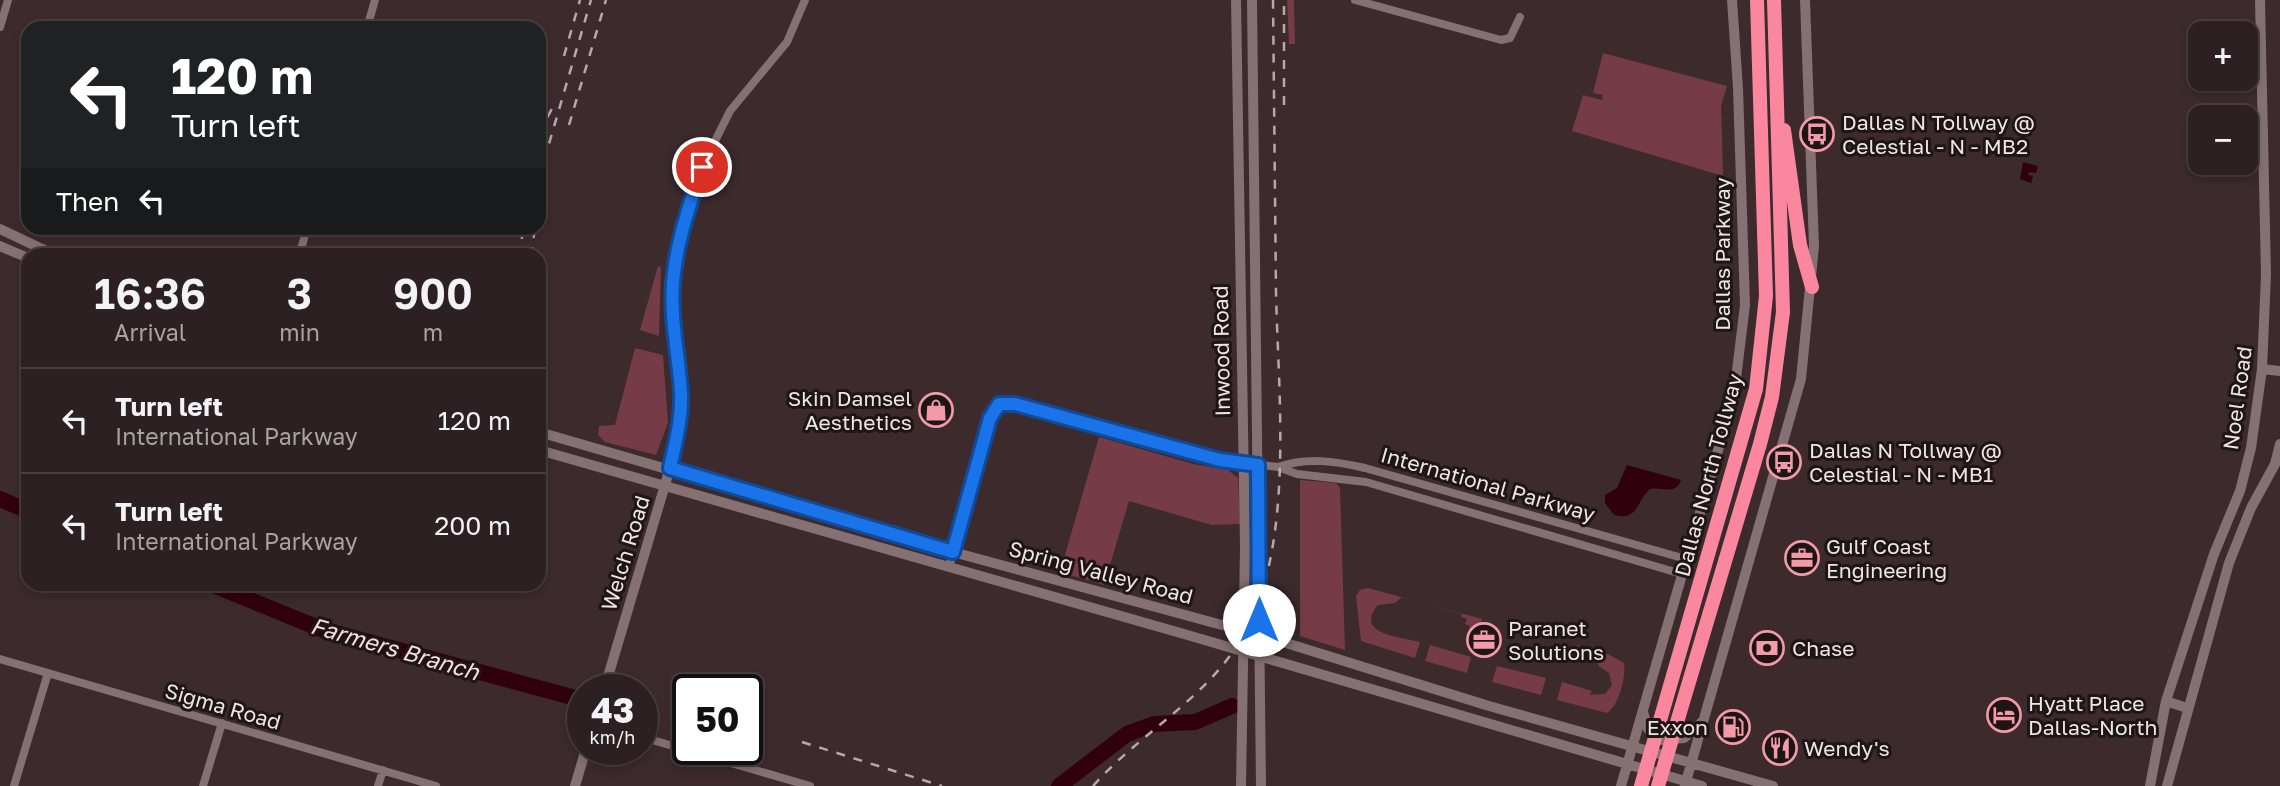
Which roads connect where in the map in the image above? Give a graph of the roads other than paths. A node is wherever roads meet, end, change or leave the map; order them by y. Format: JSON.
{"nodes":[{"id":1,"x":8,"y":0,"type":"edge"},
{"id":2,"x":375,"y":0,"type":"edge"},
{"id":3,"x":805,"y":0,"type":"edge"},
{"id":4,"x":1355,"y":0,"type":"edge"},
{"id":5,"x":1732,"y":0,"type":"edge"},
{"id":6,"x":1757,"y":0,"type":"edge"},
{"id":7,"x":1774,"y":0,"type":"edge"},
{"id":8,"x":1805,"y":0,"type":"edge"},
{"id":9,"x":2260,"y":0,"type":"edge"},
{"id":10,"x":1236,"y":2,"type":"edge"},
{"id":11,"x":1252,"y":2,"type":"edge"},
{"id":12,"x":1520,"y":17,"type":"dead end"},
{"id":13,"x":369,"y":21,"type":"edge"},
{"id":14,"x":0,"y":27,"type":"edge"},
{"id":15,"x":1776,"y":88,"type":"junction"},
{"id":16,"x":0,"y":229,"type":"edge"},
{"id":17,"x":0,"y":246,"type":"edge"},
{"id":18,"x":40,"y":248,"type":"edge"},
{"id":19,"x":1240,"y":252,"type":"junction"},
{"id":20,"x":1255,"y":252,"type":"junction"},
{"id":21,"x":21,"y":255,"type":"edge"},
{"id":22,"x":1812,"y":287,"type":"junction"},
{"id":23,"x":2262,"y":369,"type":"junction"},
{"id":24,"x":2280,"y":371,"type":"edge"},
{"id":25,"x":546,"y":434,"type":"edge"},
{"id":26,"x":2280,"y":444,"type":"edge"},
{"id":27,"x":546,"y":452,"type":"edge"},
{"id":28,"x":1242,"y":463,"type":"junction"},
{"id":29,"x":1258,"y":465,"type":"junction"},
{"id":30,"x":1278,"y":467,"type":"junction"},
{"id":31,"x":670,"y":468,"type":"junction"},
{"id":32,"x":665,"y":486,"type":"junction"},
{"id":33,"x":953,"y":552,"type":"junction"},
{"id":34,"x":1686,"y":559,"type":"junction"},
{"id":35,"x":949,"y":567,"type":"junction"},
{"id":36,"x":1682,"y":574,"type":"junction"},
{"id":37,"x":1061,"y":581,"type":"junction"},
{"id":38,"x":1057,"y":598,"type":"junction"},
{"id":39,"x":1245,"y":631,"type":"junction"},
{"id":40,"x":1259,"y":635,"type":"junction"},
{"id":41,"x":1243,"y":651,"type":"junction"},
{"id":42,"x":1259,"y":656,"type":"junction"},
{"id":43,"x":0,"y":659,"type":"edge"},
{"id":44,"x":1348,"y":664,"type":"junction"},
{"id":45,"x":48,"y":673,"type":"junction"},
{"id":46,"x":609,"y":674,"type":"edge"},
{"id":47,"x":1321,"y":674,"type":"junction"},
{"id":48,"x":1408,"y":682,"type":"junction"},
{"id":49,"x":1356,"y":684,"type":"junction"},
{"id":50,"x":2166,"y":701,"type":"junction"},
{"id":51,"x":2187,"y":708,"type":"junction"},
{"id":52,"x":1643,"y":709,"type":"junction"},
{"id":53,"x":1703,"y":721,"type":"junction"},
{"id":54,"x":222,"y":723,"type":"junction"},
{"id":55,"x":658,"y":742,"type":"edge"},
{"id":56,"x":1632,"y":746,"type":"junction"},
{"id":57,"x":1692,"y":762,"type":"junction"},
{"id":58,"x":581,"y":765,"type":"edge"},
{"id":59,"x":1626,"y":765,"type":"junction"},
{"id":60,"x":383,"y":770,"type":"junction"},
{"id":61,"x":1686,"y":784,"type":"edge"},
{"id":62,"x":13,"y":786,"type":"edge"},
{"id":63,"x":203,"y":786,"type":"edge"},
{"id":64,"x":378,"y":786,"type":"edge"},
{"id":65,"x":436,"y":786,"type":"edge"},
{"id":66,"x":575,"y":786,"type":"edge"},
{"id":67,"x":810,"y":786,"type":"edge"},
{"id":68,"x":1241,"y":786,"type":"edge"},
{"id":69,"x":1261,"y":786,"type":"edge"},
{"id":70,"x":1620,"y":786,"type":"edge"},
{"id":71,"x":1641,"y":786,"type":"edge"},
{"id":72,"x":1658,"y":786,"type":"edge"},
{"id":73,"x":1702,"y":786,"type":"edge"},
{"id":74,"x":1773,"y":786,"type":"edge"},
{"id":75,"x":2150,"y":786,"type":"edge"},
{"id":76,"x":2167,"y":786,"type":"edge"}],
"edges":[{"from":1,"to":14,"type":"street"},
{"from":2,"to":13,"type":"street"},
{"from":3,"to":31,"type":"street","name":"Welch Road"},
{"from":4,"to":12,"type":"street"},
{"from":5,"to":34,"type":"main road","name":"Dallas Parkway"},
{"from":6,"to":71,"type":"highway","name":"Dallas North Tollway"},
{"from":7,"to":15,"type":"highway","name":"Dallas North Tollway"},
{"from":8,"to":22,"type":"main road"},
{"from":9,"to":23,"type":"street","name":"Noel Road"},
{"from":10,"to":11,"type":"main road"},
{"from":10,"to":19,"type":"main road","name":"Inwood Road"},
{"from":11,"to":20,"type":"main road","name":"Inwood Road"},
{"from":15,"to":22,"type":"highway"},
{"from":15,"to":72,"type":"highway","name":"Dallas North Tollway"},
{"from":16,"to":18,"type":"main road"},
{"from":17,"to":21,"type":"main road"},
{"from":19,"to":20,"type":"main road"},
{"from":19,"to":28,"type":"main road","name":"Inwood Road"},
{"from":20,"to":29,"type":"main road","name":"Inwood Road"},
{"from":22,"to":53,"type":"main road"},
{"from":23,"to":24,"type":"street"},
{"from":23,"to":50,"type":"street","name":"Noel Road"},
{"from":25,"to":31,"type":"main road","name":"Spring Valley Road"},
{"from":26,"to":51,"type":"street"},
{"from":27,"to":32,"type":"main road","name":"Spring Valley Road"},
{"from":28,"to":29,"type":"street","name":"International Parkway"},
{"from":28,"to":33,"type":"street","name":"International Parkway"},
{"from":28,"to":39,"type":"main road","name":"Inwood Road"},
{"from":29,"to":30,"type":"street","name":"International Parkway"},
{"from":29,"to":40,"type":"main road","name":"Inwood Road"},
{"from":30,"to":34,"type":"street","name":"International Parkway"},
{"from":30,"to":36,"type":"street","name":"International Parkway"},
{"from":31,"to":32,"type":"street","name":"Welch Road"},
{"from":31,"to":33,"type":"main road","name":"Spring Valley Road"},
{"from":32,"to":35,"type":"main road","name":"Spring Valley Road"},
{"from":32,"to":46,"type":"street","name":"Welch Road"},
{"from":33,"to":35,"type":"street","name":"International Parkway"},
{"from":33,"to":37,"type":"main road","name":"Spring Valley Road"},
{"from":34,"to":36,"type":"main road","name":"Dallas Parkway"},
{"from":35,"to":38,"type":"main road","name":"Spring Valley Road"},
{"from":36,"to":52,"type":"main road","name":"Dallas Parkway"},
{"from":37,"to":38,"type":"main road"},
{"from":37,"to":39,"type":"main road","name":"Spring Valley Road"},
{"from":38,"to":41,"type":"main road","name":"Spring Valley Road"},
{"from":39,"to":40,"type":"main road","name":"Spring Valley Road"},
{"from":39,"to":41,"type":"main road","name":"Inwood Road"},
{"from":40,"to":42,"type":"main road","name":"Inwood Road"},
{"from":40,"to":44,"type":"main road","name":"Spring Valley Road"},
{"from":41,"to":42,"type":"main road","name":"Spring Valley Road"},
{"from":41,"to":68,"type":"main road","name":"Inwood Road"},
{"from":42,"to":47,"type":"main road","name":"Spring Valley Road"},
{"from":42,"to":69,"type":"main road","name":"Inwood Road"},
{"from":43,"to":45,"type":"street","name":"Sigma Road"},
{"from":44,"to":47,"type":"main road"},
{"from":44,"to":48,"type":"main road","name":"Spring Valley Road"},
{"from":45,"to":54,"type":"street","name":"Sigma Road"},
{"from":45,"to":62,"type":"street"},
{"from":47,"to":49,"type":"main road","name":"Spring Valley Road"},
{"from":48,"to":49,"type":"main road"},
{"from":48,"to":56,"type":"main road","name":"Spring Valley Road"},
{"from":49,"to":59,"type":"main road","name":"Spring Valley Road"},
{"from":50,"to":51,"type":"street"},
{"from":50,"to":75,"type":"street","name":"Noel Road"},
{"from":51,"to":76,"type":"street"},
{"from":52,"to":53,"type":"main road"},
{"from":52,"to":56,"type":"main road","name":"Dallas Parkway"},
{"from":53,"to":57,"type":"main road"},
{"from":54,"to":60,"type":"street","name":"Sigma Road"},
{"from":54,"to":63,"type":"street"},
{"from":55,"to":67,"type":"street"},
{"from":56,"to":57,"type":"main road","name":"Spring Valley Road"},
{"from":56,"to":59,"type":"main road","name":"Dallas Parkway"},
{"from":57,"to":61,"type":"main road"},
{"from":57,"to":74,"type":"main road","name":"Spring Valley Road"},
{"from":58,"to":66,"type":"street"},
{"from":59,"to":61,"type":"main road","name":"Spring Valley Road"},
{"from":59,"to":70,"type":"main road","name":"Dallas Parkway"},
{"from":60,"to":64,"type":"street"},
{"from":60,"to":65,"type":"street","name":"Sigma Road"},
{"from":61,"to":73,"type":"main road","name":"Spring Valley Road"}]}
